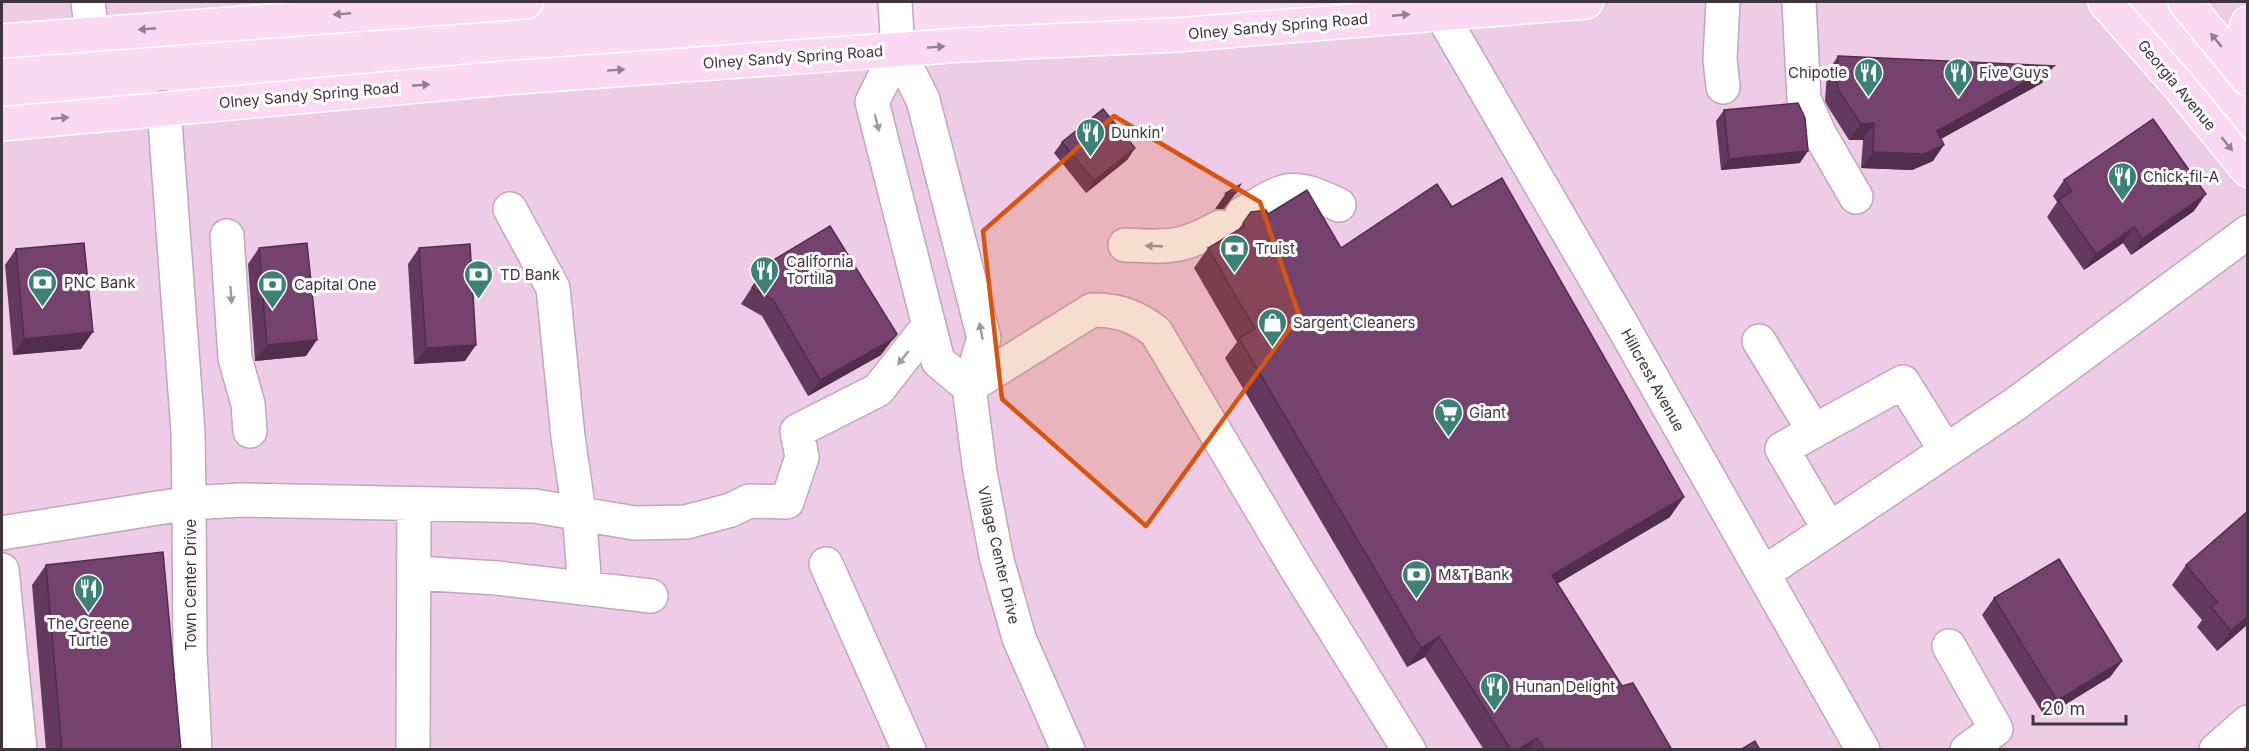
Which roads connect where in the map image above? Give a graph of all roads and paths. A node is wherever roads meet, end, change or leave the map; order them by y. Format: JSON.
{"nodes":[{"id":1,"x":88,"y":2,"type":"edge"},
{"id":2,"x":526,"y":2,"type":"edge"},
{"id":3,"x":895,"y":2,"type":"edge"},
{"id":4,"x":1586,"y":2,"type":"edge"},
{"id":5,"x":1723,"y":2,"type":"edge"},
{"id":6,"x":1799,"y":2,"type":"edge"},
{"id":7,"x":2105,"y":2,"type":"edge"},
{"id":8,"x":2185,"y":2,"type":"edge"},
{"id":9,"x":415,"y":5,"type":"edge"},
{"id":10,"x":1440,"y":12,"type":"junction"},
{"id":11,"x":2247,"y":23,"type":"edge"},
{"id":12,"x":92,"y":34,"type":"junction"},
{"id":13,"x":2,"y":41,"type":"edge"},
{"id":14,"x":898,"y":50,"type":"junction"},
{"id":15,"x":2247,"y":57,"type":"edge"},
{"id":16,"x":2247,"y":79,"type":"edge"},
{"id":17,"x":1723,"y":87,"type":"dead end"},
{"id":18,"x":164,"y":108,"type":"junction"},
{"id":19,"x":2,"y":124,"type":"edge"},
{"id":20,"x":2247,"y":170,"type":"edge"},
{"id":21,"x":1856,"y":197,"type":"dead end"},
{"id":22,"x":1339,"y":205,"type":"dead end"},
{"id":23,"x":510,"y":209,"type":"dead end"},
{"id":24,"x":2247,"y":232,"type":"edge"},
{"id":25,"x":227,"y":236,"type":"dead end"},
{"id":26,"x":1125,"y":245,"type":"dead end"},
{"id":27,"x":929,"y":325,"type":"junction"},
{"id":28,"x":1759,"y":341,"type":"dead end"},
{"id":29,"x":969,"y":387,"type":"junction"},
{"id":30,"x":250,"y":430,"type":"dead end"},
{"id":31,"x":1814,"y":431,"type":"junction"},
{"id":32,"x":1946,"y":450,"type":"junction"},
{"id":33,"x":189,"y":503,"type":"junction"},
{"id":34,"x":414,"y":504,"type":"junction"},
{"id":35,"x":579,"y":512,"type":"junction"},
{"id":36,"x":1829,"y":529,"type":"junction"},
{"id":37,"x":2,"y":533,"type":"edge"},
{"id":38,"x":826,"y":564,"type":"dead end"},
{"id":39,"x":2,"y":570,"type":"edge"},
{"id":40,"x":415,"y":573,"type":"junction"},
{"id":41,"x":1764,"y":573,"type":"junction"},
{"id":42,"x":585,"y":588,"type":"junction"},
{"id":43,"x":651,"y":596,"type":"dead end"},
{"id":44,"x":1949,"y":646,"type":"dead end"},
{"id":45,"x":2247,"y":722,"type":"edge"},
{"id":46,"x":20,"y":750,"type":"edge"},
{"id":47,"x":195,"y":750,"type":"edge"},
{"id":48,"x":413,"y":750,"type":"edge"},
{"id":49,"x":909,"y":750,"type":"edge"},
{"id":50,"x":1068,"y":750,"type":"edge"},
{"id":51,"x":1409,"y":750,"type":"edge"},
{"id":52,"x":1863,"y":750,"type":"edge"},
{"id":53,"x":1967,"y":750,"type":"edge"},
{"id":54,"x":2216,"y":750,"type":"edge"}],
"edges":[{"from":1,"to":12,"type":"street"},
{"from":2,"to":9,"type":"main road"},
{"from":3,"to":14,"type":"street","name":"Village Center Drive"},
{"from":4,"to":10,"type":"main road","name":"Olney Sandy Spring Road"},
{"from":5,"to":17,"type":"street"},
{"from":6,"to":21,"type":"street"},
{"from":7,"to":20,"type":"main road","name":"Georgia Avenue","one_way":true},
{"from":16,"to":8,"type":"main road","one_way":true},
{"from":9,"to":12,"type":"main road","one_way":true},
{"from":14,"to":10,"type":"main road","name":"Olney Sandy Spring Road","one_way":true},
{"from":10,"to":41,"type":"street","name":"Hillcrest Avenue"},
{"from":11,"to":15,"type":"main road"},
{"from":12,"to":13,"type":"main road"},
{"from":18,"to":14,"type":"main road","name":"Olney Sandy Spring Road","one_way":true},
{"from":14,"to":27,"type":"street","one_way":true},
{"from":29,"to":14,"type":"street","name":"Village Center Drive","one_way":true},
{"from":19,"to":18,"type":"main road","name":"Olney Sandy Spring Road","one_way":true},
{"from":18,"to":33,"type":"street"},
{"from":22,"to":26,"type":"street","one_way":true},
{"from":23,"to":35,"type":"street"},
{"from":24,"to":32,"type":"street"},
{"from":25,"to":30,"type":"street","one_way":true},
{"from":27,"to":29,"type":"street"},
{"from":27,"to":35,"type":"street","one_way":true},
{"from":28,"to":31,"type":"street"},
{"from":29,"to":50,"type":"street","name":"Village Center Drive"},
{"from":29,"to":51,"type":"street"},
{"from":31,"to":32,"type":"street"},
{"from":31,"to":36,"type":"street"},
{"from":32,"to":36,"type":"street"},
{"from":33,"to":34,"type":"street"},
{"from":33,"to":37,"type":"street","name":"Town Center Drive"},
{"from":33,"to":47,"type":"street","name":"Town Center Drive"},
{"from":34,"to":35,"type":"street"},
{"from":34,"to":40,"type":"street"},
{"from":35,"to":42,"type":"street"},
{"from":36,"to":41,"type":"street"},
{"from":38,"to":49,"type":"street"},
{"from":39,"to":46,"type":"street"},
{"from":40,"to":42,"type":"street"},
{"from":40,"to":48,"type":"street"},
{"from":41,"to":52,"type":"street","name":"Hillcrest Avenue"},
{"from":42,"to":43,"type":"street"},
{"from":44,"to":53,"type":"street"},
{"from":45,"to":54,"type":"street"}]}
